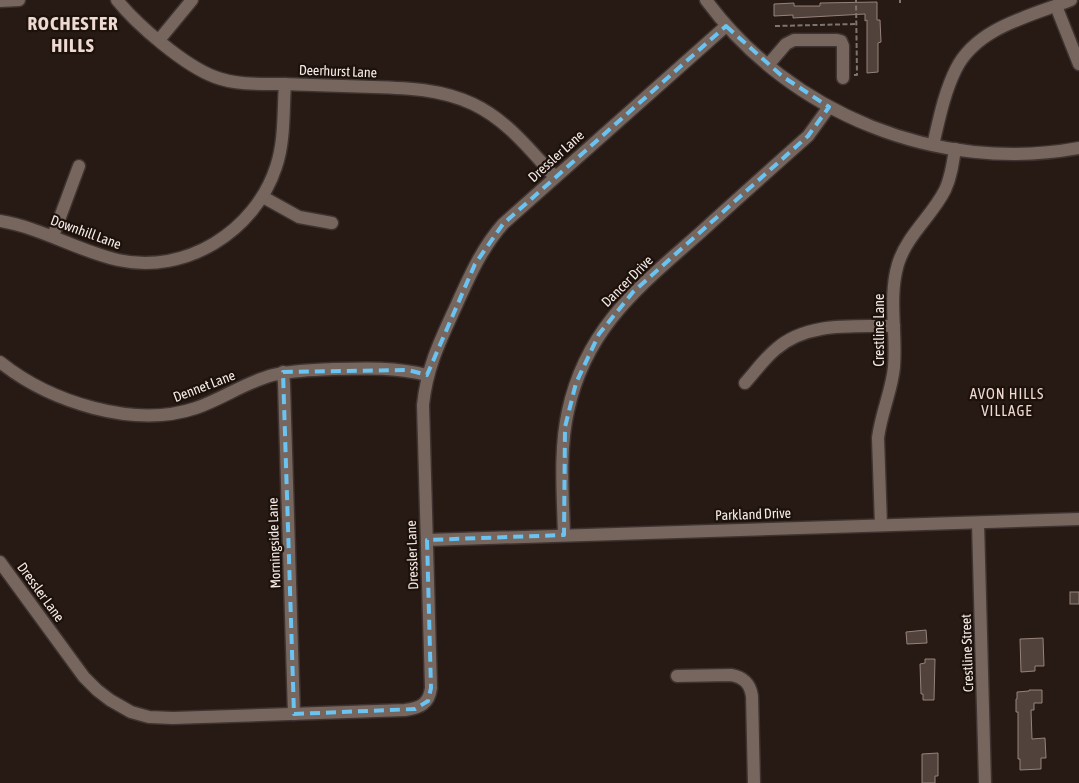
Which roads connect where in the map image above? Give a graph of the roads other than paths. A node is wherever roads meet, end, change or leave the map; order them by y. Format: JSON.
{"nodes":[{"id":1,"x":19,"y":0,"type":"edge"},
{"id":2,"x":117,"y":0,"type":"edge"},
{"id":3,"x":192,"y":0,"type":"edge"},
{"id":4,"x":706,"y":0,"type":"edge"},
{"id":5,"x":1071,"y":0,"type":"edge"},
{"id":6,"x":0,"y":1,"type":"edge"},
{"id":7,"x":1056,"y":6,"type":"junction"},
{"id":8,"x":726,"y":26,"type":"junction"},
{"id":9,"x":158,"y":40,"type":"junction"},
{"id":10,"x":1079,"y":64,"type":"edge"},
{"id":11,"x":768,"y":65,"type":"junction"},
{"id":12,"x":843,"y":76,"type":"road end"},
{"id":13,"x":285,"y":84,"type":"junction"},
{"id":14,"x":829,"y":107,"type":"junction"},
{"id":15,"x":933,"y":145,"type":"junction"},
{"id":16,"x":1079,"y":148,"type":"edge"},
{"id":17,"x":955,"y":149,"type":"junction"},
{"id":18,"x":79,"y":166,"type":"dead end"},
{"id":19,"x":555,"y":177,"type":"junction"},
{"id":20,"x":262,"y":197,"type":"junction"},
{"id":21,"x":0,"y":221,"type":"edge"},
{"id":22,"x":332,"y":223,"type":"dead end"},
{"id":23,"x":53,"y":236,"type":"junction"},
{"id":24,"x":894,"y":326,"type":"junction"},
{"id":25,"x":0,"y":362,"type":"edge"},
{"id":26,"x":282,"y":372,"type":"junction"},
{"id":27,"x":427,"y":375,"type":"junction"},
{"id":28,"x":745,"y":383,"type":"dead end"},
{"id":29,"x":1079,"y":519,"type":"edge"},
{"id":30,"x":978,"y":523,"type":"junction"},
{"id":31,"x":881,"y":525,"type":"junction"},
{"id":32,"x":564,"y":535,"type":"junction"},
{"id":33,"x":427,"y":540,"type":"junction"},
{"id":34,"x":0,"y":562,"type":"edge"},
{"id":35,"x":677,"y":676,"type":"dead end"},
{"id":36,"x":294,"y":714,"type":"junction"},
{"id":37,"x":754,"y":783,"type":"edge"},
{"id":38,"x":986,"y":783,"type":"edge"}],
"edges":[{"from":1,"to":6,"type":"street"},
{"from":2,"to":9,"type":"street","name":"Deerhurst Lane"},
{"from":3,"to":9,"type":"street"},
{"from":4,"to":8,"type":"street"},
{"from":5,"to":7,"type":"street"},
{"from":7,"to":10,"type":"street"},
{"from":7,"to":15,"type":"street"},
{"from":8,"to":11,"type":"street"},
{"from":8,"to":19,"type":"street","name":"Dressler Lane"},
{"from":9,"to":13,"type":"street","name":"Deerhurst Lane"},
{"from":11,"to":12,"type":"street"},
{"from":11,"to":14,"type":"street"},
{"from":13,"to":19,"type":"street","name":"Deerhurst Lane"},
{"from":13,"to":20,"type":"street","name":"Downhill Lane"},
{"from":14,"to":15,"type":"street"},
{"from":14,"to":32,"type":"street","name":"Dancer Drive"},
{"from":15,"to":17,"type":"street"},
{"from":16,"to":17,"type":"street"},
{"from":17,"to":24,"type":"street","name":"Crestline Lane"},
{"from":18,"to":23,"type":"street"},
{"from":19,"to":27,"type":"street","name":"Dressler Lane"},
{"from":20,"to":22,"type":"street"},
{"from":20,"to":23,"type":"street","name":"Downhill Lane"},
{"from":21,"to":23,"type":"street","name":"Downhill Lane"},
{"from":24,"to":28,"type":"street"},
{"from":24,"to":31,"type":"street","name":"Crestline Lane"},
{"from":25,"to":26,"type":"street","name":"Dennet Lane"},
{"from":26,"to":27,"type":"street","name":"Dennet Lane"},
{"from":26,"to":36,"type":"street","name":"Morningside Lane"},
{"from":27,"to":33,"type":"street","name":"Dressler Lane"},
{"from":29,"to":30,"type":"street","name":"Parkland Drive"},
{"from":30,"to":31,"type":"street","name":"Parkland Drive"},
{"from":30,"to":38,"type":"street","name":"Crestline Street"},
{"from":31,"to":32,"type":"street","name":"Parkland Drive"},
{"from":32,"to":33,"type":"street","name":"Parkland Drive"},
{"from":33,"to":36,"type":"street","name":"Dressler Lane"},
{"from":34,"to":36,"type":"street","name":"Dressler Lane"},
{"from":35,"to":37,"type":"street"}]}
